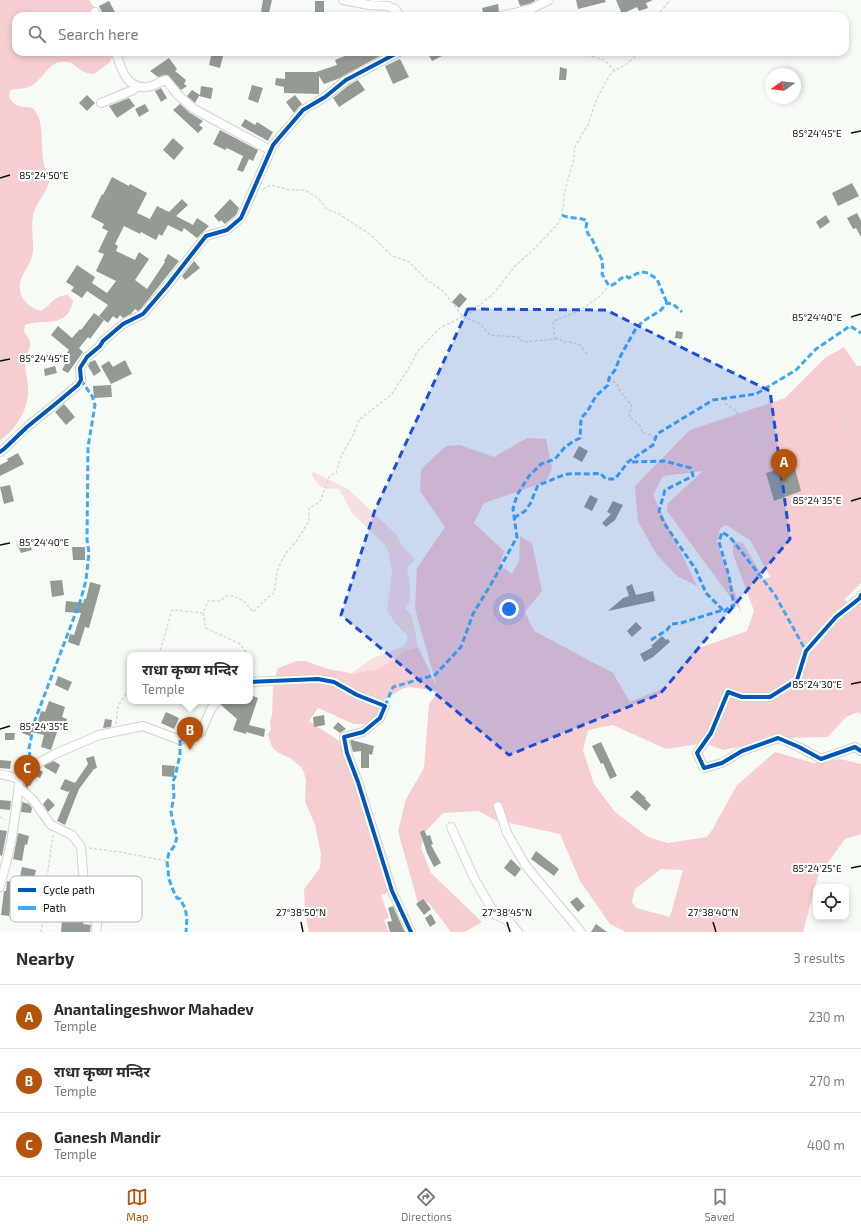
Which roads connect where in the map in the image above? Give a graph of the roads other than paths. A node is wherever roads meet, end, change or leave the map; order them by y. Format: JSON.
{"nodes":[{"id":1,"x":344,"y":0,"type":"edge"},
{"id":2,"x":549,"y":0,"type":"edge"},
{"id":3,"x":397,"y":12,"type":"edge"},
{"id":4,"x":518,"y":12,"type":"edge"},
{"id":5,"x":117,"y":56,"type":"edge"},
{"id":6,"x":391,"y":56,"type":"edge"},
{"id":7,"x":136,"y":87,"type":"junction"},
{"id":8,"x":102,"y":103,"type":"dead end"},
{"id":9,"x":270,"y":150,"type":"junction"},
{"id":10,"x":0,"y":452,"type":"edge"},
{"id":11,"x":861,"y":595,"type":"edge"},
{"id":12,"x":253,"y":682,"type":"edge"},
{"id":13,"x":214,"y":704,"type":"edge"},
{"id":14,"x":861,"y":751,"type":"edge"},
{"id":15,"x":0,"y":774,"type":"edge"},
{"id":16,"x":18,"y":778,"type":"junction"},
{"id":17,"x":19,"y":787,"type":"junction"},
{"id":18,"x":498,"y":806,"type":"dead end"},
{"id":19,"x":451,"y":827,"type":"dead end"},
{"id":20,"x":83,"y":876,"type":"edge"},
{"id":21,"x":0,"y":887,"type":"edge"},
{"id":22,"x":96,"y":922,"type":"edge"},
{"id":23,"x":96,"y":932,"type":"edge"},
{"id":24,"x":411,"y":932,"type":"edge"},
{"id":25,"x":518,"y":932,"type":"edge"},
{"id":26,"x":581,"y":932,"type":"edge"}],
"edges":[{"from":1,"to":3,"type":"street"},
{"from":2,"to":4,"type":"street"},
{"from":5,"to":7,"type":"street"},
{"from":6,"to":9,"type":"street"},
{"from":7,"to":8,"type":"street"},
{"from":7,"to":9,"type":"street"},
{"from":9,"to":10,"type":"street"},
{"from":11,"to":14,"type":"street"},
{"from":12,"to":24,"type":"street"},
{"from":13,"to":16,"type":"street"},
{"from":15,"to":16,"type":"street"},
{"from":16,"to":17,"type":"street"},
{"from":17,"to":20,"type":"street"},
{"from":17,"to":21,"type":"street"},
{"from":18,"to":26,"type":"street"},
{"from":19,"to":25,"type":"street"},
{"from":22,"to":23,"type":"street"}]}
